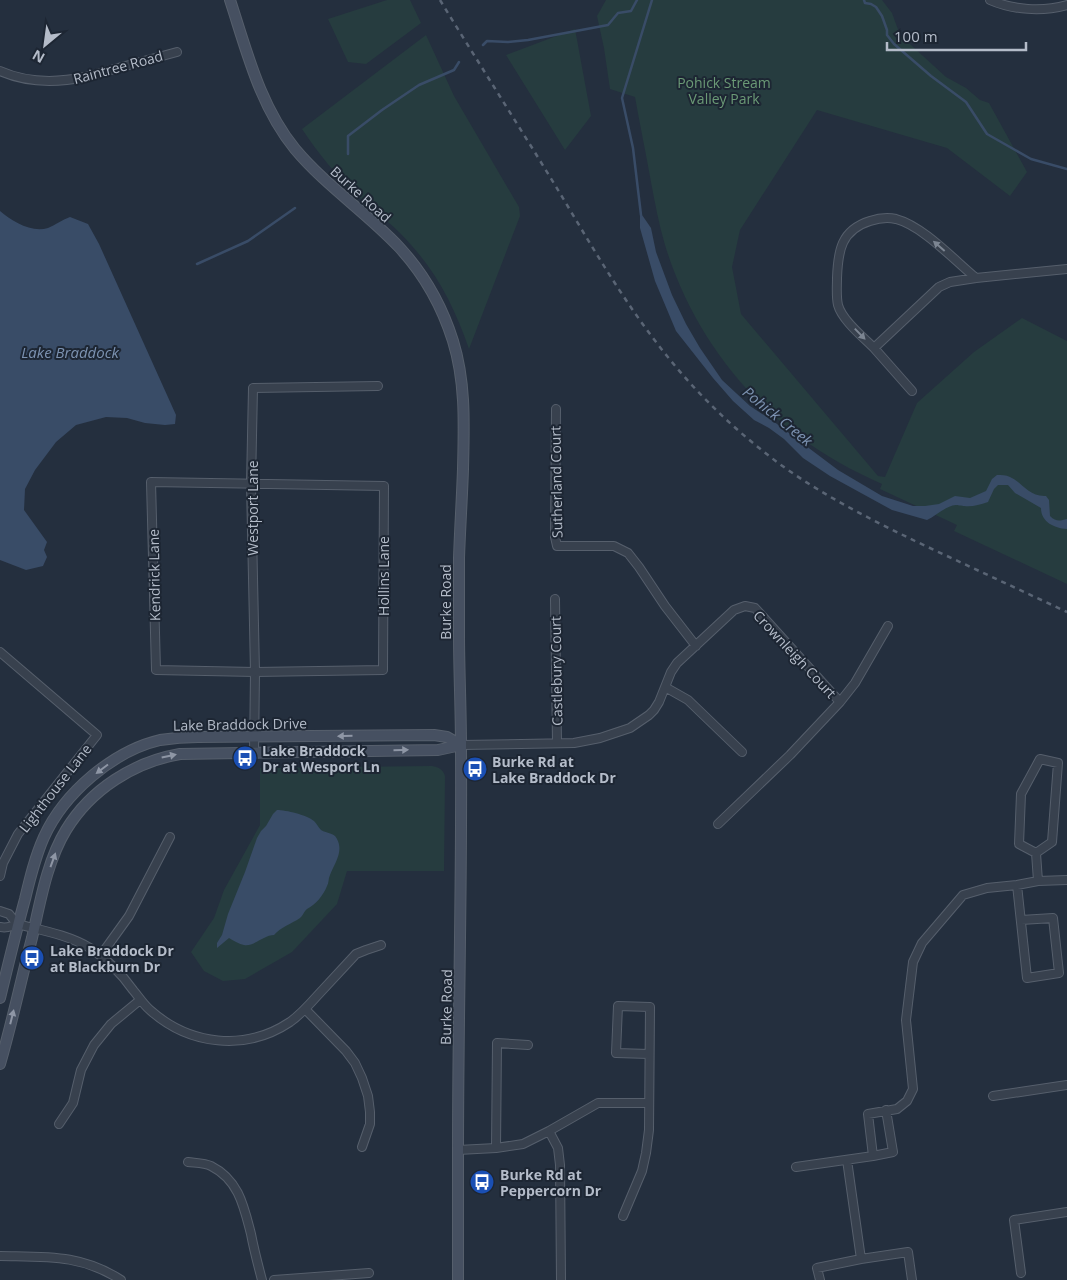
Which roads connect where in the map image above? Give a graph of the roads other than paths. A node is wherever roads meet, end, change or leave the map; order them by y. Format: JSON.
{"nodes":[{"id":1,"x":230,"y":0,"type":"edge"},
{"id":2,"x":990,"y":0,"type":"edge"},
{"id":3,"x":1067,"y":5,"type":"edge"},
{"id":4,"x":177,"y":52,"type":"dead end"},
{"id":5,"x":0,"y":71,"type":"edge"},
{"id":6,"x":1067,"y":269,"type":"edge"},
{"id":7,"x":976,"y":278,"type":"junction"},
{"id":8,"x":874,"y":348,"type":"junction"},
{"id":9,"x":378,"y":386,"type":"dead end"},
{"id":10,"x":912,"y":391,"type":"dead end"},
{"id":11,"x":556,"y":409,"type":"dead end"},
{"id":12,"x":251,"y":484,"type":"junction"},
{"id":13,"x":555,"y":599,"type":"dead end"},
{"id":14,"x":888,"y":626,"type":"dead end"},
{"id":15,"x":696,"y":646,"type":"junction"},
{"id":16,"x":0,"y":652,"type":"edge"},
{"id":17,"x":254,"y":672,"type":"junction"},
{"id":18,"x":665,"y":687,"type":"junction"},
{"id":19,"x":840,"y":702,"type":"junction"},
{"id":20,"x":254,"y":737,"type":"junction"},
{"id":21,"x":557,"y":743,"type":"junction"},
{"id":22,"x":461,"y":745,"type":"junction"},
{"id":23,"x":254,"y":752,"type":"junction"},
{"id":24,"x":742,"y":752,"type":"dead end"},
{"id":25,"x":718,"y":824,"type":"dead end"},
{"id":26,"x":170,"y":837,"type":"dead end"},
{"id":27,"x":1036,"y":853,"type":"junction"},
{"id":28,"x":2,"y":862,"type":"edge"},
{"id":29,"x":0,"y":876,"type":"edge"},
{"id":30,"x":1067,"y":880,"type":"edge"},
{"id":31,"x":1038,"y":881,"type":"junction"},
{"id":32,"x":1017,"y":885,"type":"junction"},
{"id":33,"x":0,"y":911,"type":"edge"},
{"id":34,"x":1021,"y":920,"type":"junction"},
{"id":35,"x":18,"y":924,"type":"junction"},
{"id":36,"x":0,"y":927,"type":"edge"},
{"id":37,"x":34,"y":928,"type":"junction"},
{"id":38,"x":380,"y":945,"type":"dead end"},
{"id":39,"x":101,"y":955,"type":"junction"},
{"id":40,"x":0,"y":998,"type":"edge"},
{"id":41,"x":140,"y":1000,"type":"junction"},
{"id":42,"x":305,"y":1009,"type":"junction"},
{"id":43,"x":528,"y":1045,"type":"dead end"},
{"id":44,"x":649,"y":1054,"type":"junction"},
{"id":45,"x":0,"y":1064,"type":"edge"},
{"id":46,"x":1067,"y":1085,"type":"edge"},
{"id":47,"x":993,"y":1096,"type":"dead end"},
{"id":48,"x":649,"y":1103,"type":"junction"},
{"id":49,"x":886,"y":1110,"type":"junction"},
{"id":50,"x":59,"y":1124,"type":"dead end"},
{"id":51,"x":549,"y":1131,"type":"junction"},
{"id":52,"x":362,"y":1147,"type":"dead end"},
{"id":53,"x":496,"y":1148,"type":"junction"},
{"id":54,"x":458,"y":1150,"type":"junction"},
{"id":55,"x":873,"y":1156,"type":"junction"},
{"id":56,"x":847,"y":1160,"type":"junction"},
{"id":57,"x":188,"y":1162,"type":"dead end"},
{"id":58,"x":796,"y":1168,"type":"dead end"},
{"id":59,"x":1067,"y":1212,"type":"edge"},
{"id":60,"x":623,"y":1216,"type":"dead end"},
{"id":61,"x":0,"y":1256,"type":"edge"},
{"id":62,"x":861,"y":1259,"type":"junction"},
{"id":63,"x":1021,"y":1272,"type":"dead end"},
{"id":64,"x":369,"y":1273,"type":"dead end"},
{"id":65,"x":121,"y":1280,"type":"edge"},
{"id":66,"x":262,"y":1280,"type":"edge"},
{"id":67,"x":274,"y":1280,"type":"edge"},
{"id":68,"x":458,"y":1280,"type":"edge"},
{"id":69,"x":561,"y":1280,"type":"edge"},
{"id":70,"x":820,"y":1280,"type":"edge"},
{"id":71,"x":912,"y":1280,"type":"edge"}],
"edges":[{"from":1,"to":22,"type":"main road","name":"Burke Road"},
{"from":2,"to":3,"type":"street"},
{"from":4,"to":5,"type":"street","name":"Raintree Road"},
{"from":6,"to":7,"type":"street"},
{"from":7,"to":8,"type":"street"},
{"from":7,"to":8,"type":"street","one_way":true},
{"from":8,"to":10,"type":"street"},
{"from":9,"to":12,"type":"street","name":"Westport Lane"},
{"from":11,"to":15,"type":"street","name":"Sutherland Court"},
{"from":12,"to":17,"type":"street","name":"Westport Lane"},
{"from":12,"to":17,"type":"street","name":"Kendrick Lane"},
{"from":12,"to":17,"type":"street","name":"Hollins Lane"},
{"from":13,"to":21,"type":"street","name":"Castlebury Court"},
{"from":14,"to":19,"type":"street","name":"Crownleigh Court"},
{"from":15,"to":18,"type":"street","name":"Crownleigh Court"},
{"from":15,"to":19,"type":"street","name":"Crownleigh Court"},
{"from":16,"to":28,"type":"street","name":"Lighthouse Lane"},
{"from":17,"to":20,"type":"street","name":"Westport Lane"},
{"from":18,"to":21,"type":"street","name":"Lake Braddock Drive"},
{"from":18,"to":24,"type":"street"},
{"from":19,"to":25,"type":"street","name":"Crownleigh Court"},
{"from":22,"to":20,"type":"main road","name":"Lake Braddock Drive","one_way":true},
{"from":20,"to":23,"type":"street","name":"Westport Lane"},
{"from":20,"to":35,"type":"main road","name":"Lake Braddock Drive","one_way":true},
{"from":21,"to":22,"type":"street","name":"Lake Braddock Drive"},
{"from":23,"to":22,"type":"main road","name":"Lake Braddock Drive","one_way":true},
{"from":22,"to":54,"type":"main road","name":"Burke Road"},
{"from":37,"to":23,"type":"main road","name":"Lake Braddock Drive","one_way":true},
{"from":26,"to":39,"type":"street"},
{"from":27,"to":27,"type":"street"},
{"from":27,"to":31,"type":"street"},
{"from":28,"to":29,"type":"street","name":"Lighthouse Lane"},
{"from":30,"to":31,"type":"street"},
{"from":31,"to":32,"type":"street"},
{"from":32,"to":34,"type":"street"},
{"from":32,"to":49,"type":"street"},
{"from":33,"to":35,"type":"street"},
{"from":34,"to":34,"type":"street"},
{"from":35,"to":36,"type":"street"},
{"from":35,"to":37,"type":"street"},
{"from":35,"to":40,"type":"main road","name":"Lake Braddock Drive"},
{"from":37,"to":39,"type":"street"},
{"from":45,"to":37,"type":"main road","name":"Lake Braddock Drive","one_way":true},
{"from":38,"to":42,"type":"street"},
{"from":39,"to":41,"type":"street"},
{"from":41,"to":42,"type":"street"},
{"from":41,"to":50,"type":"street"},
{"from":42,"to":52,"type":"street"},
{"from":43,"to":53,"type":"street"},
{"from":44,"to":44,"type":"street"},
{"from":44,"to":48,"type":"street"},
{"from":46,"to":47,"type":"street"},
{"from":48,"to":51,"type":"street"},
{"from":48,"to":60,"type":"street"},
{"from":49,"to":55,"type":"street"},
{"from":49,"to":55,"type":"street"},
{"from":51,"to":53,"type":"street"},
{"from":51,"to":69,"type":"street"},
{"from":53,"to":54,"type":"street"},
{"from":54,"to":68,"type":"main road","name":"Burke Road"},
{"from":55,"to":56,"type":"street"},
{"from":56,"to":58,"type":"street"},
{"from":56,"to":62,"type":"street"},
{"from":57,"to":66,"type":"street"},
{"from":59,"to":63,"type":"street"},
{"from":61,"to":65,"type":"street"},
{"from":62,"to":70,"type":"street"},
{"from":62,"to":71,"type":"street"},
{"from":64,"to":67,"type":"street"}]}
